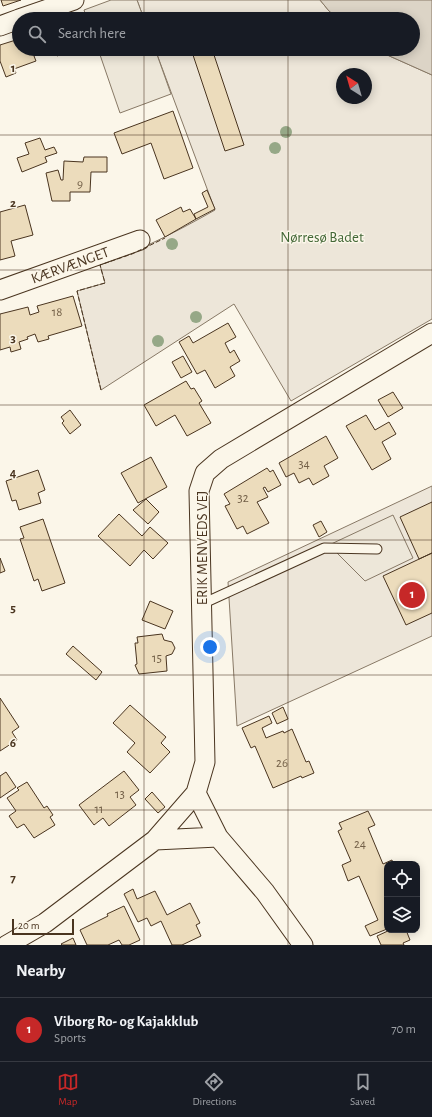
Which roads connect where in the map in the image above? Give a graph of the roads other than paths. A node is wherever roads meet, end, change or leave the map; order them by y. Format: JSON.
{"nodes":[{"id":1,"x":74,"y":0,"type":"edge"},
{"id":2,"x":39,"y":12,"type":"edge"},
{"id":3,"x":12,"y":22,"type":"edge"},
{"id":4,"x":0,"y":26,"type":"edge"},
{"id":5,"x":140,"y":240,"type":"dead end"},
{"id":6,"x":0,"y":290,"type":"edge"},
{"id":7,"x":432,"y":333,"type":"edge"},
{"id":8,"x":377,"y":549,"type":"dead end"},
{"id":9,"x":202,"y":604,"type":"junction"},
{"id":10,"x":196,"y":793,"type":"junction"},
{"id":11,"x":218,"y":837,"type":"junction"},
{"id":12,"x":155,"y":840,"type":"junction"},
{"id":13,"x":7,"y":945,"type":"edge"},
{"id":14,"x":303,"y":945,"type":"edge"}],
"edges":[{"from":1,"to":2,"type":"street"},
{"from":3,"to":4,"type":"street"},
{"from":5,"to":6,"type":"street","name":"KÆRVÆNGET"},
{"from":7,"to":9,"type":"street","name":"ERIK MENVEDS VEJ"},
{"from":8,"to":9,"type":"lane"},
{"from":9,"to":10,"type":"street","name":"ERIK MENVEDS VEJ"},
{"from":10,"to":11,"type":"street"},
{"from":10,"to":12,"type":"street","name":"ERIK MENVEDS VEJ"},
{"from":11,"to":12,"type":"street"},
{"from":11,"to":14,"type":"street"},
{"from":12,"to":13,"type":"street","name":"ERIK MENVEDS VEJ"}]}
